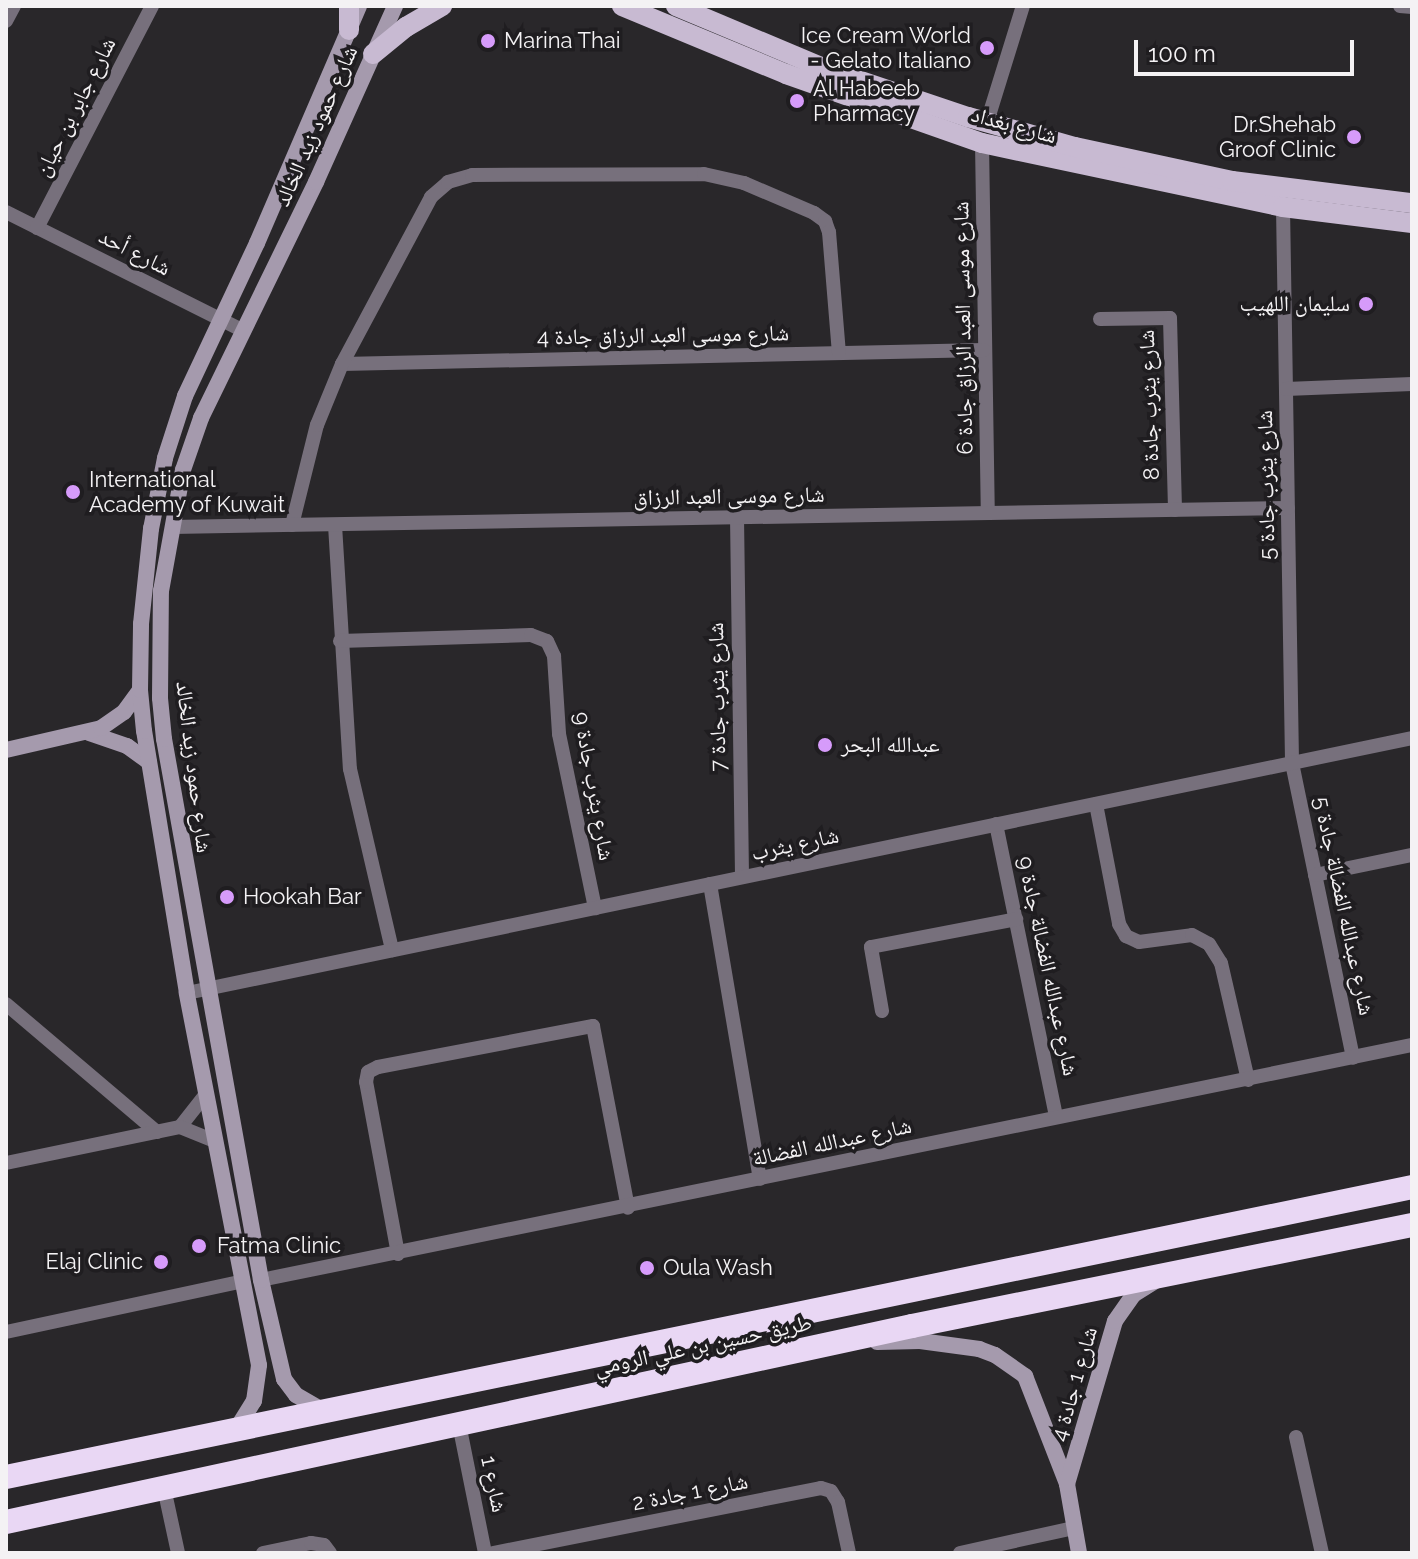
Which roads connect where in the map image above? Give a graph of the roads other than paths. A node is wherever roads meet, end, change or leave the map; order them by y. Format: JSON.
{"nodes":[{"id":1,"x":14,"y":6,"type":"edge"},
{"id":2,"x":152,"y":6,"type":"edge"},
{"id":3,"x":349,"y":6,"type":"edge"},
{"id":4,"x":359,"y":6,"type":"edge"},
{"id":5,"x":395,"y":6,"type":"edge"},
{"id":6,"x":442,"y":6,"type":"edge"},
{"id":7,"x":622,"y":6,"type":"edge"},
{"id":8,"x":676,"y":6,"type":"edge"},
{"id":9,"x":1023,"y":6,"type":"edge"},
{"id":10,"x":1400,"y":6,"type":"edge"},
{"id":11,"x":1412,"y":7,"type":"edge"},
{"id":12,"x":6,"y":21,"type":"edge"},
{"id":13,"x":349,"y":30,"type":"junction"},
{"id":14,"x":373,"y":54,"type":"junction"},
{"id":15,"x":984,"y":133,"type":"junction"},
{"id":16,"x":1412,"y":203,"type":"edge"},
{"id":17,"x":1283,"y":207,"type":"junction"},
{"id":18,"x":6,"y":212,"type":"edge"},
{"id":19,"x":1412,"y":223,"type":"edge"},
{"id":20,"x":37,"y":228,"type":"junction"},
{"id":21,"x":220,"y":319,"type":"junction"},
{"id":22,"x":1100,"y":319,"type":"dead end"},
{"id":23,"x":244,"y":331,"type":"junction"},
{"id":24,"x":984,"y":350,"type":"junction"},
{"id":25,"x":839,"y":353,"type":"junction"},
{"id":26,"x":342,"y":364,"type":"junction"},
{"id":27,"x":1412,"y":384,"type":"edge"},
{"id":28,"x":1286,"y":389,"type":"junction"},
{"id":29,"x":1288,"y":508,"type":"junction"},
{"id":30,"x":1175,"y":510,"type":"junction"},
{"id":31,"x":988,"y":513,"type":"junction"},
{"id":32,"x":737,"y":517,"type":"junction"},
{"id":33,"x":292,"y":525,"type":"junction"},
{"id":34,"x":335,"y":525,"type":"junction"},
{"id":35,"x":172,"y":527,"type":"junction"},
{"id":36,"x":340,"y":641,"type":"junction"},
{"id":37,"x":140,"y":690,"type":"junction"},
{"id":38,"x":89,"y":733,"type":"junction"},
{"id":39,"x":1412,"y":738,"type":"edge"},
{"id":40,"x":6,"y":750,"type":"edge"},
{"id":41,"x":149,"y":762,"type":"junction"},
{"id":42,"x":1292,"y":763,"type":"junction"},
{"id":43,"x":1096,"y":804,"type":"junction"},
{"id":44,"x":996,"y":824,"type":"junction"},
{"id":45,"x":1412,"y":855,"type":"edge"},
{"id":46,"x":1315,"y":875,"type":"junction"},
{"id":47,"x":742,"y":877,"type":"junction"},
{"id":48,"x":710,"y":884,"type":"junction"},
{"id":49,"x":595,"y":908,"type":"junction"},
{"id":50,"x":1016,"y":919,"type":"junction"},
{"id":51,"x":392,"y":950,"type":"junction"},
{"id":52,"x":208,"y":988,"type":"junction"},
{"id":53,"x":187,"y":993,"type":"junction"},
{"id":54,"x":6,"y":1004,"type":"edge"},
{"id":55,"x":882,"y":1011,"type":"dead end"},
{"id":56,"x":1412,"y":1045,"type":"edge"},
{"id":57,"x":1353,"y":1058,"type":"junction"},
{"id":58,"x":1248,"y":1080,"type":"junction"},
{"id":59,"x":206,"y":1094,"type":"junction"},
{"id":60,"x":1056,"y":1117,"type":"junction"},
{"id":61,"x":180,"y":1127,"type":"junction"},
{"id":62,"x":157,"y":1132,"type":"junction"},
{"id":63,"x":215,"y":1141,"type":"junction"},
{"id":64,"x":6,"y":1163,"type":"edge"},
{"id":65,"x":760,"y":1179,"type":"junction"},
{"id":66,"x":1412,"y":1187,"type":"edge"},
{"id":67,"x":1412,"y":1203,"type":"edge"},
{"id":68,"x":628,"y":1208,"type":"junction"},
{"id":69,"x":1412,"y":1225,"type":"edge"},
{"id":70,"x":1173,"y":1236,"type":"junction"},
{"id":71,"x":398,"y":1254,"type":"junction"},
{"id":72,"x":1222,"y":1262,"type":"junction"},
{"id":73,"x":1169,"y":1272,"type":"junction"},
{"id":74,"x":261,"y":1280,"type":"junction"},
{"id":75,"x":243,"y":1281,"type":"junction"},
{"id":76,"x":912,"y":1326,"type":"junction"},
{"id":77,"x":6,"y":1332,"type":"edge"},
{"id":78,"x":835,"y":1343,"type":"junction"},
{"id":79,"x":322,"y":1410,"type":"junction"},
{"id":80,"x":459,"y":1424,"type":"junction"},
{"id":81,"x":237,"y":1428,"type":"junction"},
{"id":82,"x":1296,"y":1437,"type":"dead end"},
{"id":83,"x":6,"y":1477,"type":"edge"},
{"id":84,"x":1067,"y":1484,"type":"junction"},
{"id":85,"x":164,"y":1488,"type":"junction"},
{"id":86,"x":6,"y":1522,"type":"edge"},
{"id":87,"x":1074,"y":1528,"type":"junction"},
{"id":88,"x":178,"y":1553,"type":"edge"},
{"id":89,"x":263,"y":1553,"type":"edge"},
{"id":90,"x":330,"y":1553,"type":"edge"},
{"id":91,"x":485,"y":1553,"type":"edge"},
{"id":92,"x":493,"y":1553,"type":"edge"},
{"id":93,"x":849,"y":1553,"type":"edge"},
{"id":94,"x":960,"y":1553,"type":"edge"},
{"id":95,"x":1079,"y":1553,"type":"edge"},
{"id":96,"x":1322,"y":1553,"type":"edge"}],
"edges":[{"from":1,"to":12,"type":"street"},
{"from":2,"to":20,"type":"street","name":"شارع جابر بن حيان"},
{"from":3,"to":13,"type":"main road"},
{"from":4,"to":13,"type":"main road","name":"شارع حمود زيد الخالد"},
{"from":5,"to":14,"type":"main road","name":"شارع حمود زيد الخالد"},
{"from":6,"to":14,"type":"main road"},
{"from":7,"to":15,"type":"main road","name":"شارع بغداد"},
{"from":8,"to":15,"type":"main road","name":"شارع بغداد"},
{"from":9,"to":15,"type":"street","name":"شارع موسى العبد الرزاق جادة 6"},
{"from":10,"to":11,"type":"street"},
{"from":13,"to":21,"type":"main road","name":"شارع حمود زيد الخالد"},
{"from":14,"to":23,"type":"main road","name":"شارع حمود زيد الخالد"},
{"from":15,"to":16,"type":"main road","name":"شارع بغداد"},
{"from":15,"to":17,"type":"main road","name":"شارع بغداد"},
{"from":15,"to":24,"type":"street","name":"شارع موسى العبد الرزاق جادة 6"},
{"from":17,"to":19,"type":"main road","name":"شارع بغداد"},
{"from":17,"to":28,"type":"street","name":"شارع يثرب جادة 5"},
{"from":18,"to":20,"type":"street","name":"شارع أحد"},
{"from":20,"to":21,"type":"street","name":"شارع أحد"},
{"from":21,"to":23,"type":"street","name":"شارع أحد"},
{"from":21,"to":37,"type":"main road","name":"شارع حمود زيد الخالد"},
{"from":22,"to":30,"type":"street","name":"شارع يثرب جادة 8"},
{"from":23,"to":35,"type":"main road","name":"شارع حمود زيد الخالد"},
{"from":24,"to":25,"type":"street","name":"شارع موسى العبد الرزاق جادة 4"},
{"from":24,"to":31,"type":"street","name":"شارع موسى العبد الرزاق جادة 6"},
{"from":25,"to":26,"type":"street","name":"شارع موسى العبد الرزاق جادة 4"},
{"from":25,"to":26,"type":"street"},
{"from":26,"to":33,"type":"street"},
{"from":27,"to":28,"type":"street"},
{"from":28,"to":29,"type":"street","name":"شارع يثرب جادة 5"},
{"from":29,"to":30,"type":"street","name":"شارع موسى العبد الرزاق"},
{"from":29,"to":42,"type":"street","name":"شارع يثرب جادة 5"},
{"from":30,"to":31,"type":"street","name":"شارع موسى العبد الرزاق"},
{"from":31,"to":32,"type":"street","name":"شارع موسى العبد الرزاق"},
{"from":32,"to":34,"type":"street","name":"شارع موسى العبد الرزاق"},
{"from":32,"to":47,"type":"street","name":"شارع يثرب جادة 7"},
{"from":33,"to":34,"type":"street","name":"شارع موسى العبد الرزاق"},
{"from":33,"to":35,"type":"street","name":"شارع موسى العبد الرزاق"},
{"from":34,"to":36,"type":"street"},
{"from":35,"to":52,"type":"main road","name":"شارع حمود زيد الخالد"},
{"from":36,"to":49,"type":"street","name":"شارع يثرب جادة 9"},
{"from":36,"to":51,"type":"street"},
{"from":37,"to":38,"type":"main road"},
{"from":37,"to":41,"type":"main road","name":"شارع حمود زيد الخالد"},
{"from":38,"to":40,"type":"main road"},
{"from":38,"to":41,"type":"main road"},
{"from":39,"to":42,"type":"street","name":"شارع يثرب"},
{"from":41,"to":53,"type":"main road","name":"شارع حمود زيد الخالد"},
{"from":42,"to":43,"type":"street","name":"شارع يثرب"},
{"from":42,"to":46,"type":"street","name":"شارع عبدالله الفضالة جادة 5"},
{"from":43,"to":44,"type":"street","name":"شارع يثرب"},
{"from":43,"to":58,"type":"street"},
{"from":44,"to":47,"type":"street","name":"شارع يثرب"},
{"from":44,"to":50,"type":"street","name":"شارع عبدالله الفضالة جادة 9"},
{"from":45,"to":46,"type":"street"},
{"from":46,"to":57,"type":"street","name":"شارع عبدالله الفضالة جادة 5"},
{"from":47,"to":48,"type":"street","name":"شارع يثرب"},
{"from":48,"to":49,"type":"street","name":"شارع يثرب"},
{"from":48,"to":65,"type":"street"},
{"from":49,"to":51,"type":"street","name":"شارع يثرب"},
{"from":50,"to":55,"type":"street"},
{"from":50,"to":60,"type":"street","name":"شارع عبدالله الفضالة جادة 9"},
{"from":51,"to":52,"type":"street","name":"شارع يثرب"},
{"from":52,"to":53,"type":"street","name":"شارع يثرب"},
{"from":52,"to":74,"type":"main road","name":"شارع حمود زيد الخالد"},
{"from":53,"to":59,"type":"main road","name":"شارع حمود زيد الخالد"},
{"from":54,"to":62,"type":"street"},
{"from":56,"to":57,"type":"street","name":"شارع عبدالله الفضالة"},
{"from":57,"to":58,"type":"street","name":"شارع عبدالله الفضالة"},
{"from":58,"to":60,"type":"street","name":"شارع عبدالله الفضالة"},
{"from":59,"to":61,"type":"street"},
{"from":59,"to":63,"type":"main road","name":"شارع حمود زيد الخالد"},
{"from":60,"to":65,"type":"street","name":"شارع عبدالله الفضالة"},
{"from":61,"to":62,"type":"street"},
{"from":61,"to":63,"type":"street"},
{"from":62,"to":64,"type":"street"},
{"from":63,"to":75,"type":"main road","name":"شارع حمود زيد الخالد"},
{"from":65,"to":68,"type":"street","name":"شارع عبدالله الفضالة"},
{"from":66,"to":70,"type":"highway","name":"طريق حسين بن علي الرومي"},
{"from":67,"to":72,"type":"highway"},
{"from":68,"to":71,"type":"street","name":"شارع عبدالله الفضالة"},
{"from":68,"to":71,"type":"street"},
{"from":69,"to":72,"type":"highway","name":"طريق حسين بن علي الرومي"},
{"from":70,"to":76,"type":"highway"},
{"from":70,"to":79,"type":"highway","name":"طريق حسين بن علي الرومي"},
{"from":71,"to":74,"type":"street","name":"شارع عبدالله الفضالة"},
{"from":72,"to":73,"type":"highway","name":"طريق حسين بن علي الرومي"},
{"from":73,"to":76,"type":"highway","name":"طريق حسين بن علي الرومي"},
{"from":73,"to":84,"type":"main road","name":"شارع 1 جادة 4"},
{"from":74,"to":79,"type":"main road","name":"شارع حمود زيد الخالد"},
{"from":75,"to":77,"type":"street"},
{"from":75,"to":81,"type":"main road","name":"شارع حمود زيد الخالد"},
{"from":76,"to":78,"type":"highway","name":"طريق حسين بن علي الرومي"},
{"from":78,"to":80,"type":"highway","name":"طريق حسين بن علي الرومي"},
{"from":78,"to":84,"type":"main road","name":"شارع 1 جادة 4"},
{"from":79,"to":81,"type":"highway","name":"طريق حسين بن علي الرومي"},
{"from":80,"to":85,"type":"highway","name":"طريق حسين بن علي الرومي"},
{"from":80,"to":91,"type":"street","name":"شارع 1"},
{"from":81,"to":83,"type":"highway","name":"طريق حسين بن علي الرومي"},
{"from":82,"to":96,"type":"street"},
{"from":84,"to":87,"type":"main road","name":"شارع 1 جادة 4"},
{"from":85,"to":86,"type":"highway","name":"طريق حسين بن علي الرومي"},
{"from":85,"to":88,"type":"street"},
{"from":87,"to":94,"type":"street"},
{"from":87,"to":95,"type":"main road","name":"شارع 1 جادة 4"},
{"from":89,"to":90,"type":"street"},
{"from":92,"to":93,"type":"street","name":"شارع 1 جادة 2"}]}
